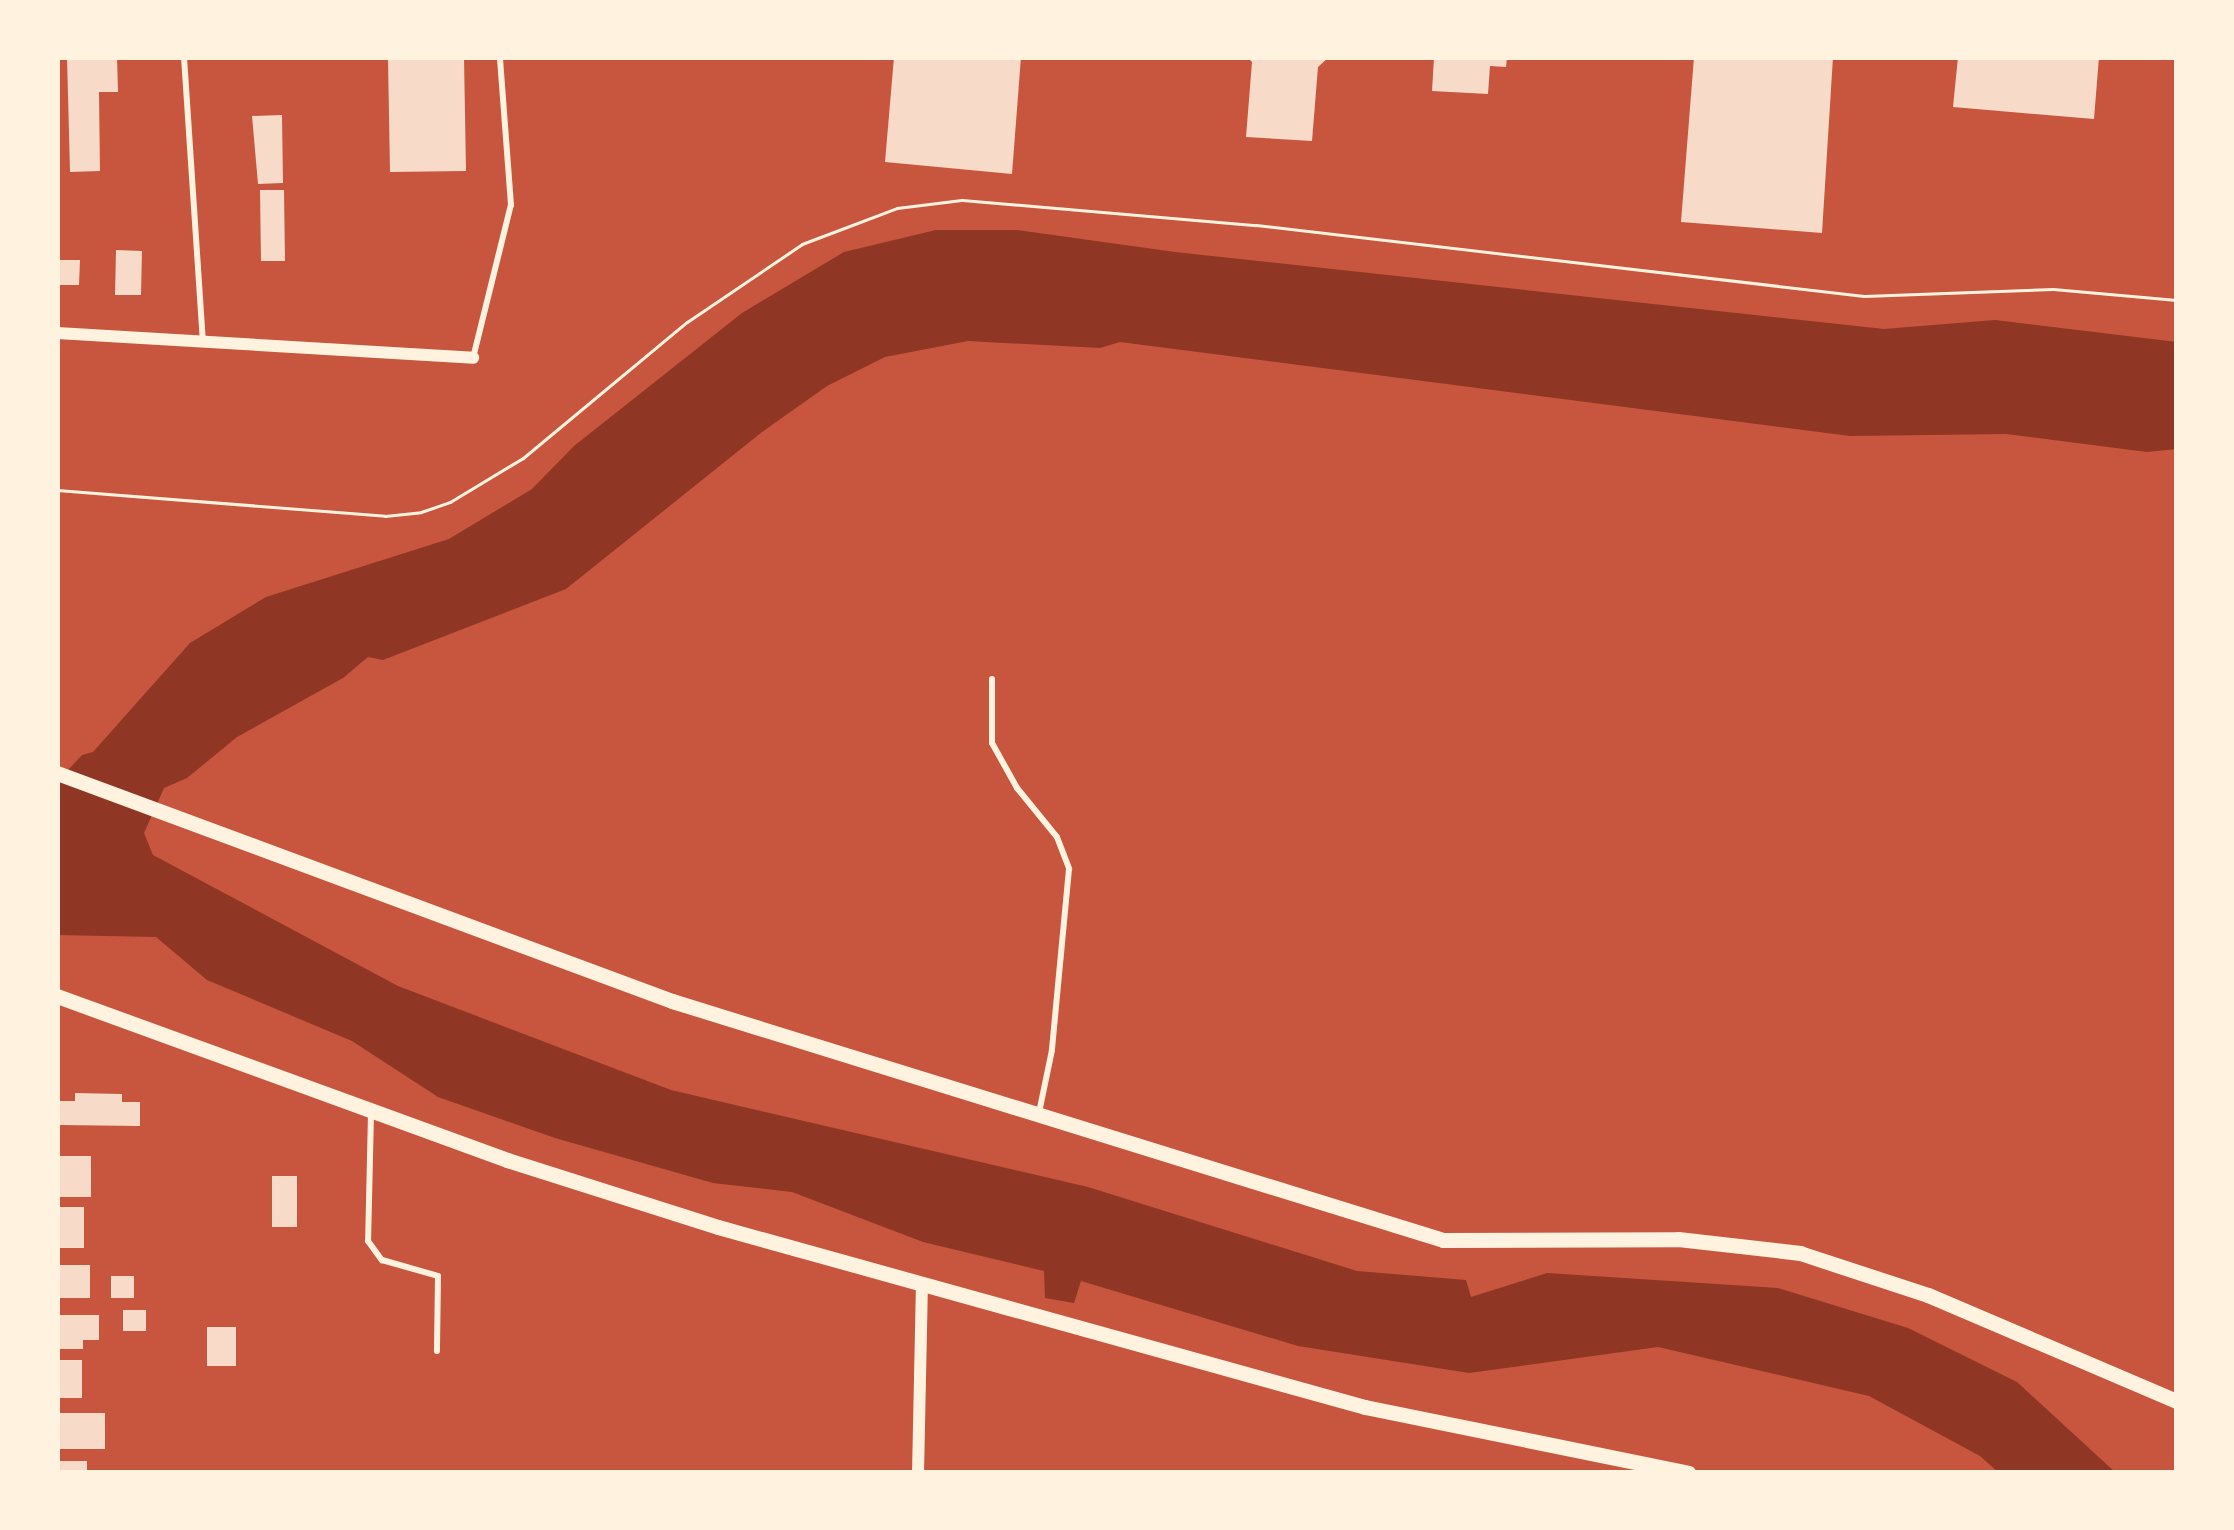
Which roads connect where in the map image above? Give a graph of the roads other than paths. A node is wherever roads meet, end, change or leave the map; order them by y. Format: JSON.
{"nodes":[{"id":1,"x":184,"y":57,"type":"edge"},
{"id":2,"x":500,"y":57,"type":"edge"},
{"id":3,"x":57,"y":333,"type":"edge"},
{"id":4,"x":203,"y":342,"type":"junction"},
{"id":5,"x":473,"y":358,"type":"joint"},
{"id":6,"x":992,"y":679,"type":"dead end"},
{"id":7,"x":57,"y":773,"type":"edge"},
{"id":8,"x":57,"y":996,"type":"edge"},
{"id":9,"x":371,"y":1110,"type":"junction"},
{"id":10,"x":1038,"y":1117,"type":"junction"},
{"id":11,"x":922,"y":1285,"type":"junction"},
{"id":12,"x":437,"y":1351,"type":"dead end"},
{"id":13,"x":2177,"y":1401,"type":"edge"},
{"id":14,"x":918,"y":1473,"type":"edge"},
{"id":15,"x":1688,"y":1473,"type":"edge"}],
"edges":[{"from":1,"to":4,"type":"lane"},
{"from":2,"to":5,"type":"lane"},
{"from":3,"to":4,"type":"street"},
{"from":4,"to":5,"type":"street"},
{"from":6,"to":10,"type":"lane"},
{"from":7,"to":10,"type":"street"},
{"from":8,"to":9,"type":"street"},
{"from":9,"to":11,"type":"street"},
{"from":9,"to":12,"type":"lane"},
{"from":10,"to":13,"type":"street"},
{"from":11,"to":14,"type":"street"},
{"from":11,"to":15,"type":"street"}]}
